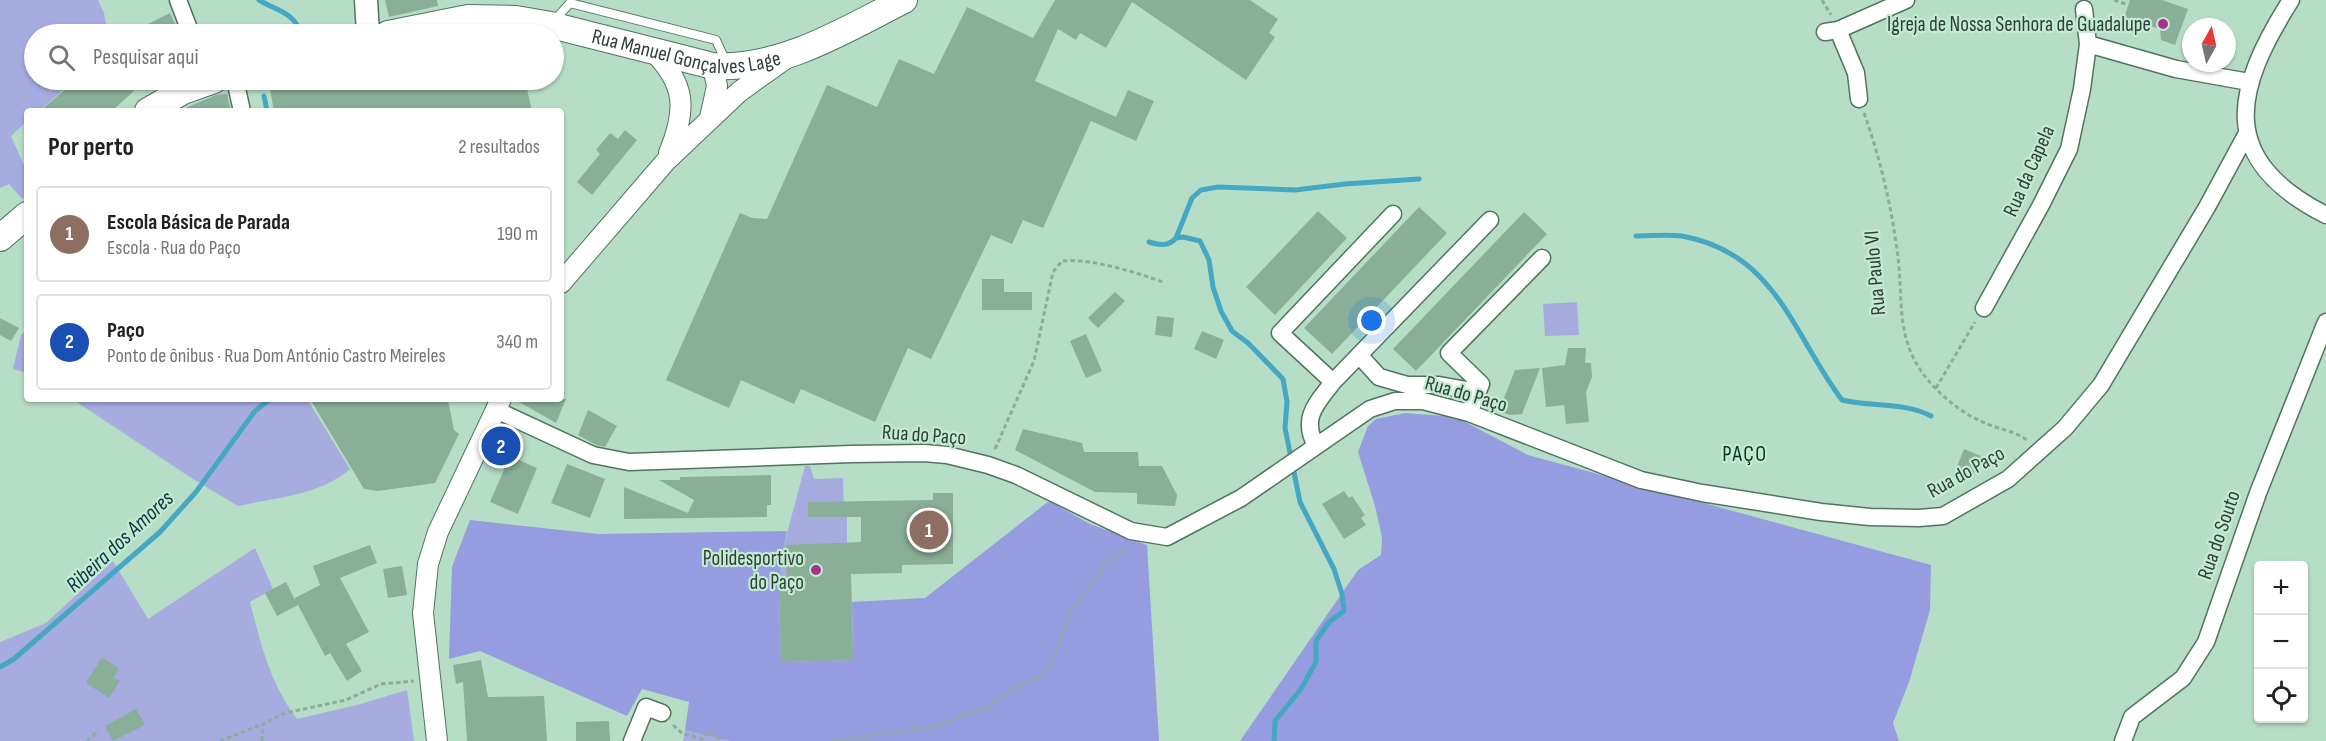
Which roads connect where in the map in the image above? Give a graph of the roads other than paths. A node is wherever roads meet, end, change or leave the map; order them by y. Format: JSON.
{"nodes":[{"id":1,"x":178,"y":0,"type":"edge"},
{"id":2,"x":366,"y":0,"type":"edge"},
{"id":3,"x":904,"y":0,"type":"edge"},
{"id":4,"x":1906,"y":0,"type":"edge"},
{"id":5,"x":2291,"y":0,"type":"edge"},
{"id":6,"x":2084,"y":9,"type":"dead end"},
{"id":7,"x":187,"y":24,"type":"edge"},
{"id":8,"x":367,"y":24,"type":"edge"},
{"id":9,"x":438,"y":24,"type":"edge"},
{"id":10,"x":545,"y":24,"type":"edge"},
{"id":11,"x":552,"y":24,"type":"edge"},
{"id":12,"x":564,"y":28,"type":"edge"},
{"id":13,"x":2088,"y":44,"type":"junction"},
{"id":14,"x":652,"y":50,"type":"junction"},
{"id":15,"x":792,"y":54,"type":"junction"},
{"id":16,"x":721,"y":67,"type":"junction"},
{"id":17,"x":2249,"y":82,"type":"junction"},
{"id":18,"x":185,"y":90,"type":"edge"},
{"id":19,"x":237,"y":90,"type":"edge"},
{"id":20,"x":1859,"y":99,"type":"road end"},
{"id":21,"x":153,"y":108,"type":"edge"},
{"id":22,"x":241,"y":108,"type":"edge"},
{"id":23,"x":710,"y":118,"type":"junction"},
{"id":24,"x":2246,"y":135,"type":"junction"},
{"id":25,"x":666,"y":161,"type":"junction"},
{"id":26,"x":1393,"y":214,"type":"dead end"},
{"id":27,"x":2326,"y":215,"type":"edge"},
{"id":28,"x":24,"y":218,"type":"edge"},
{"id":29,"x":1490,"y":220,"type":"dead end"},
{"id":30,"x":0,"y":238,"type":"edge"},
{"id":31,"x":1542,"y":258,"type":"dead end"},
{"id":32,"x":564,"y":280,"type":"edge"},
{"id":33,"x":1984,"y":308,"type":"road end"},
{"id":34,"x":2326,"y":322,"type":"edge"},
{"id":35,"x":1359,"y":355,"type":"junction"},
{"id":36,"x":1333,"y":382,"type":"junction"},
{"id":37,"x":1478,"y":392,"type":"junction"},
{"id":38,"x":499,"y":405,"type":"edge"},
{"id":39,"x":1469,"y":413,"type":"junction"},
{"id":40,"x":1316,"y":447,"type":"junction"},
{"id":41,"x":662,"y":713,"type":"road end"},
{"id":42,"x":437,"y":741,"type":"edge"},
{"id":43,"x":632,"y":741,"type":"edge"},
{"id":44,"x":2123,"y":741,"type":"edge"}],
"edges":[{"from":1,"to":7,"type":"street"},
{"from":2,"to":8,"type":"main road"},
{"from":3,"to":15,"type":"main road","name":"Rua Manuel Gonçalves Lage"},
{"from":4,"to":20,"type":"street"},
{"from":5,"to":17,"type":"street"},
{"from":6,"to":13,"type":"street","name":"Rua da Capela"},
{"from":9,"to":10,"type":"main road","name":"Rua Manuel Gonçalves Lage"},
{"from":11,"to":16,"type":"lane"},
{"from":12,"to":14,"type":"main road","name":"Rua Manuel Gonçalves Lage"},
{"from":13,"to":17,"type":"street"},
{"from":13,"to":33,"type":"street","name":"Rua da Capela"},
{"from":14,"to":16,"type":"main road","name":"Rua Manuel Gonçalves Lage"},
{"from":14,"to":25,"type":"street"},
{"from":15,"to":16,"type":"main road","name":"Rua Manuel Gonçalves Lage"},
{"from":15,"to":23,"type":"street"},
{"from":16,"to":23,"type":"street"},
{"from":17,"to":24,"type":"street"},
{"from":18,"to":21,"type":"main road"},
{"from":19,"to":22,"type":"street"},
{"from":23,"to":25,"type":"street"},
{"from":24,"to":27,"type":"street"},
{"from":24,"to":39,"type":"street","name":"Rua do Paço"},
{"from":25,"to":32,"type":"street"},
{"from":26,"to":36,"type":"street"},
{"from":28,"to":30,"type":"main road"},
{"from":29,"to":35,"type":"street"},
{"from":31,"to":37,"type":"street"},
{"from":34,"to":44,"type":"street","name":"Rua do Souto"},
{"from":35,"to":36,"type":"street"},
{"from":35,"to":37,"type":"street"},
{"from":36,"to":40,"type":"street"},
{"from":37,"to":39,"type":"street"},
{"from":38,"to":40,"type":"street","name":"Rua do Paço"},
{"from":38,"to":42,"type":"street"},
{"from":39,"to":40,"type":"street","name":"Rua do Paço"},
{"from":41,"to":43,"type":"street"}]}
